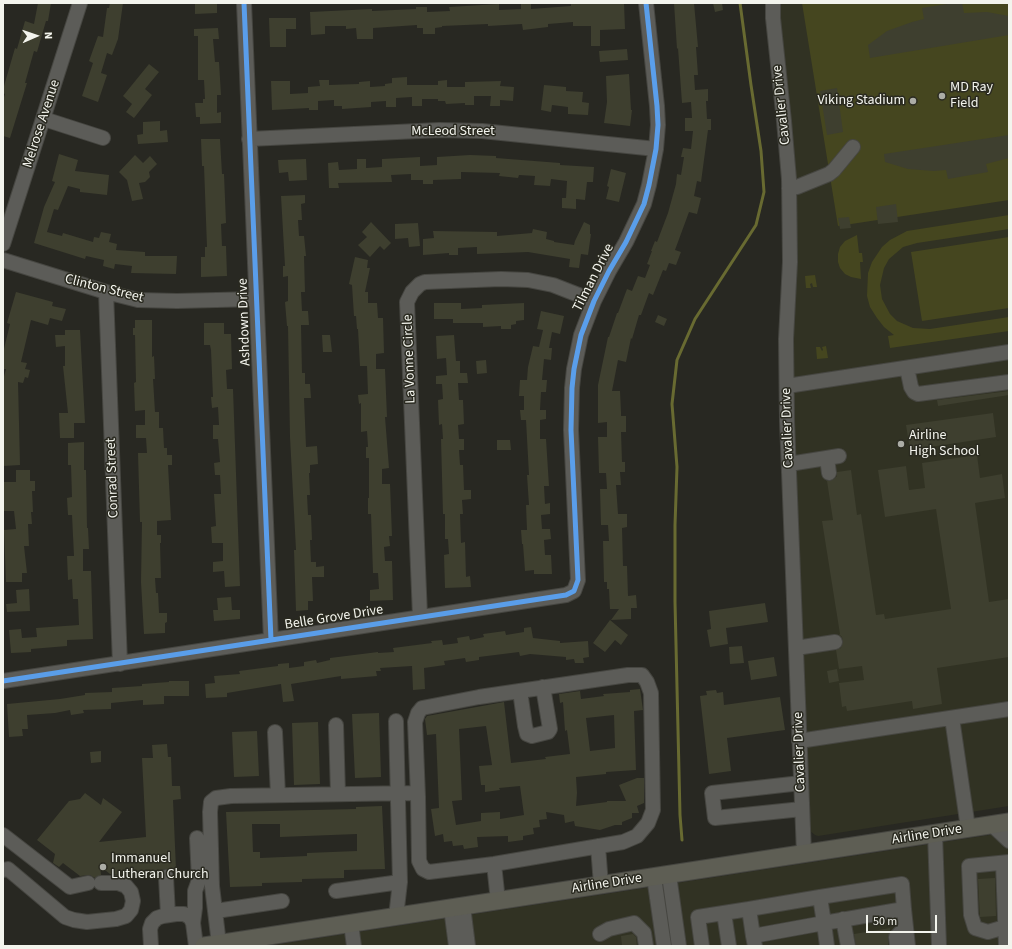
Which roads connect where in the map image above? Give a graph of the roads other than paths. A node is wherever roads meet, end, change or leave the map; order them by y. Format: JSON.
{"nodes":[{"id":1,"x":80,"y":3,"type":"edge"},
{"id":2,"x":244,"y":3,"type":"edge"},
{"id":3,"x":646,"y":3,"type":"edge"},
{"id":4,"x":773,"y":3,"type":"edge"},
{"id":5,"x":44,"y":120,"type":"junction"},
{"id":6,"x":103,"y":138,"type":"dead end"},
{"id":7,"x":249,"y":139,"type":"junction"},
{"id":8,"x":852,"y":147,"type":"dead end"},
{"id":9,"x":656,"y":149,"type":"junction"},
{"id":10,"x":789,"y":188,"type":"junction"},
{"id":11,"x":3,"y":244,"type":"edge"},
{"id":12,"x":3,"y":260,"type":"edge"},
{"id":13,"x":106,"y":292,"type":"junction"},
{"id":14,"x":256,"y":299,"type":"junction"},
{"id":15,"x":594,"y":301,"type":"junction"},
{"id":16,"x":1009,"y":352,"type":"edge"},
{"id":17,"x":908,"y":368,"type":"junction"},
{"id":18,"x":1009,"y":382,"type":"edge"},
{"id":19,"x":787,"y":386,"type":"junction"},
{"id":20,"x":789,"y":464,"type":"junction"},
{"id":21,"x":829,"y":473,"type":"dead end"},
{"id":22,"x":574,"y":591,"type":"joint"},
{"id":23,"x":420,"y":616,"type":"junction"},
{"id":24,"x":271,"y":640,"type":"junction"},
{"id":25,"x":835,"y":642,"type":"dead end"},
{"id":26,"x":796,"y":648,"type":"junction"},
{"id":27,"x":120,"y":664,"type":"junction"},
{"id":28,"x":3,"y":681,"type":"edge"},
{"id":29,"x":543,"y":687,"type":"junction"},
{"id":30,"x":520,"y":691,"type":"junction"},
{"id":31,"x":1009,"y":709,"type":"edge"},
{"id":32,"x":952,"y":718,"type":"junction"},
{"id":33,"x":396,"y":721,"type":"dead end"},
{"id":34,"x":336,"y":725,"type":"dead end"},
{"id":35,"x":275,"y":732,"type":"dead end"},
{"id":36,"x":799,"y":741,"type":"junction"},
{"id":37,"x":801,"y":783,"type":"junction"},
{"id":38,"x":397,"y":793,"type":"junction"},
{"id":39,"x":338,"y":794,"type":"junction"},
{"id":40,"x":278,"y":795,"type":"junction"},
{"id":41,"x":418,"y":797,"type":"junction"},
{"id":42,"x":802,"y":809,"type":"junction"},
{"id":43,"x":1009,"y":822,"type":"edge"},
{"id":44,"x":992,"y":825,"type":"junction"},
{"id":45,"x":968,"y":828,"type":"junction"},
{"id":46,"x":935,"y":834,"type":"junction"},
{"id":47,"x":3,"y":835,"type":"edge"},
{"id":48,"x":197,"y":838,"type":"dead end"},
{"id":49,"x":1009,"y":841,"type":"edge"},
{"id":50,"x":598,"y":846,"type":"junction"},
{"id":51,"x":804,"y":854,"type":"junction"},
{"id":52,"x":1006,"y":863,"type":"edge"},
{"id":53,"x":494,"y":864,"type":"junction"},
{"id":54,"x":3,"y":870,"type":"edge"},
{"id":55,"x":661,"y":876,"type":"junction"},
{"id":56,"x":166,"y":877,"type":"dead end"},
{"id":57,"x":400,"y":882,"type":"junction"},
{"id":58,"x":600,"y":885,"type":"junction"},
{"id":59,"x":336,"y":891,"type":"dead end"},
{"id":60,"x":820,"y":897,"type":"junction"},
{"id":61,"x":282,"y":901,"type":"dead end"},
{"id":62,"x":498,"y":901,"type":"junction"},
{"id":63,"x":457,"y":907,"type":"junction"},
{"id":64,"x":749,"y":908,"type":"junction"},
{"id":65,"x":904,"y":909,"type":"junction"},
{"id":66,"x":216,"y":911,"type":"junction"},
{"id":67,"x":724,"y":913,"type":"junction"},
{"id":68,"x":168,"y":915,"type":"junction"},
{"id":69,"x":396,"y":917,"type":"junction"},
{"id":70,"x":843,"y":920,"type":"junction"},
{"id":71,"x":193,"y":923,"type":"junction"},
{"id":72,"x":824,"y":923,"type":"junction"},
{"id":73,"x":351,"y":924,"type":"junction"},
{"id":74,"x":906,"y":927,"type":"junction"},
{"id":75,"x":1005,"y":927,"type":"junction"},
{"id":76,"x":600,"y":934,"type":"dead end"},
{"id":77,"x":270,"y":941,"type":"edge"},
{"id":78,"x":754,"y":941,"type":"edge"},
{"id":79,"x":208,"y":945,"type":"edge"},
{"id":80,"x":151,"y":946,"type":"edge"},
{"id":81,"x":354,"y":946,"type":"edge"},
{"id":82,"x":456,"y":946,"type":"edge"},
{"id":83,"x":468,"y":946,"type":"edge"},
{"id":84,"x":646,"y":946,"type":"edge"},
{"id":85,"x":664,"y":946,"type":"edge"},
{"id":86,"x":679,"y":946,"type":"edge"},
{"id":87,"x":702,"y":946,"type":"edge"},
{"id":88,"x":729,"y":946,"type":"edge"},
{"id":89,"x":828,"y":946,"type":"edge"},
{"id":90,"x":848,"y":946,"type":"edge"},
{"id":91,"x":897,"y":946,"type":"edge"},
{"id":92,"x":908,"y":946,"type":"edge"},
{"id":93,"x":939,"y":946,"type":"edge"},
{"id":94,"x":1006,"y":946,"type":"edge"}],
"edges":[{"from":1,"to":5,"type":"street","name":"Melrose Avenue"},
{"from":2,"to":7,"type":"street","name":"Ashdown Drive"},
{"from":3,"to":9,"type":"street","name":"Tilman Drive"},
{"from":4,"to":10,"type":"street","name":"Cavalier Drive"},
{"from":5,"to":6,"type":"street"},
{"from":5,"to":11,"type":"street","name":"Melrose Avenue"},
{"from":7,"to":9,"type":"street","name":"McLeod Street"},
{"from":7,"to":14,"type":"street","name":"Ashdown Drive"},
{"from":8,"to":10,"type":"street"},
{"from":9,"to":15,"type":"street","name":"Tilman Drive"},
{"from":10,"to":19,"type":"street","name":"Cavalier Drive"},
{"from":12,"to":13,"type":"street","name":"Clinton Street"},
{"from":13,"to":14,"type":"street","name":"Clinton Street"},
{"from":13,"to":27,"type":"street","name":"Conrad Street"},
{"from":14,"to":24,"type":"street","name":"Ashdown Drive"},
{"from":15,"to":22,"type":"street","name":"Tilman Drive"},
{"from":15,"to":23,"type":"street","name":"La Vonne Circle"},
{"from":16,"to":17,"type":"street"},
{"from":17,"to":18,"type":"street"},
{"from":17,"to":19,"type":"street"},
{"from":19,"to":20,"type":"street","name":"Cavalier Drive"},
{"from":20,"to":21,"type":"street"},
{"from":20,"to":26,"type":"street","name":"Cavalier Drive"},
{"from":22,"to":23,"type":"street","name":"Belle Grove Drive"},
{"from":23,"to":24,"type":"street","name":"Belle Grove Drive"},
{"from":24,"to":27,"type":"street","name":"Belle Grove Drive"},
{"from":25,"to":26,"type":"street"},
{"from":26,"to":36,"type":"street","name":"Cavalier Drive"},
{"from":27,"to":28,"type":"street","name":"Belle Grove Drive"},
{"from":29,"to":30,"type":"street"},
{"from":29,"to":30,"type":"street"},
{"from":29,"to":50,"type":"street"},
{"from":30,"to":41,"type":"street"},
{"from":31,"to":32,"type":"street"},
{"from":32,"to":36,"type":"street"},
{"from":32,"to":45,"type":"street"},
{"from":33,"to":38,"type":"street"},
{"from":34,"to":39,"type":"street"},
{"from":35,"to":40,"type":"street"},
{"from":36,"to":37,"type":"street","name":"Cavalier Drive"},
{"from":37,"to":42,"type":"street","name":"Cavalier Drive"},
{"from":37,"to":42,"type":"street"},
{"from":38,"to":39,"type":"street"},
{"from":38,"to":41,"type":"street"},
{"from":38,"to":57,"type":"street"},
{"from":39,"to":40,"type":"street"},
{"from":40,"to":66,"type":"street"},
{"from":41,"to":53,"type":"street"},
{"from":42,"to":51,"type":"street","name":"Cavalier Drive"},
{"from":43,"to":44,"type":"main road","name":"Airline Drive"},
{"from":44,"to":45,"type":"main road","name":"Airline Drive"},
{"from":44,"to":49,"type":"street"},
{"from":45,"to":46,"type":"main road","name":"Airline Drive"},
{"from":46,"to":51,"type":"main road","name":"Airline Drive"},
{"from":46,"to":93,"type":"street"},
{"from":47,"to":54,"type":"street"},
{"from":48,"to":71,"type":"street"},
{"from":50,"to":53,"type":"street"},
{"from":50,"to":58,"type":"street"},
{"from":51,"to":55,"type":"main road","name":"Airline Drive"},
{"from":52,"to":75,"type":"street"},
{"from":52,"to":75,"type":"street"},
{"from":53,"to":62,"type":"street"},
{"from":55,"to":58,"type":"main road","name":"Airline Drive"},
{"from":55,"to":85,"type":"street"},
{"from":55,"to":86,"type":"street"},
{"from":56,"to":68,"type":"street"},
{"from":57,"to":59,"type":"street"},
{"from":57,"to":69,"type":"street"},
{"from":58,"to":62,"type":"main road","name":"Airline Drive"},
{"from":60,"to":64,"type":"street"},
{"from":60,"to":65,"type":"street"},
{"from":60,"to":72,"type":"street"},
{"from":61,"to":66,"type":"street"},
{"from":62,"to":63,"type":"main road","name":"Airline Drive"},
{"from":63,"to":69,"type":"main road","name":"Airline Drive"},
{"from":63,"to":82,"type":"street"},
{"from":63,"to":83,"type":"street"},
{"from":64,"to":67,"type":"street"},
{"from":64,"to":78,"type":"street"},
{"from":65,"to":70,"type":"street"},
{"from":65,"to":74,"type":"street"},
{"from":66,"to":79,"type":"street"},
{"from":67,"to":87,"type":"street"},
{"from":67,"to":88,"type":"street"},
{"from":68,"to":71,"type":"street"},
{"from":68,"to":80,"type":"street"},
{"from":69,"to":73,"type":"main road","name":"Airline Drive"},
{"from":70,"to":72,"type":"street"},
{"from":70,"to":90,"type":"street"},
{"from":71,"to":79,"type":"street"},
{"from":72,"to":78,"type":"street"},
{"from":72,"to":89,"type":"street"},
{"from":73,"to":77,"type":"main road","name":"Airline Drive"},
{"from":73,"to":81,"type":"street"},
{"from":74,"to":91,"type":"street"},
{"from":74,"to":92,"type":"street"},
{"from":75,"to":94,"type":"street"},
{"from":76,"to":84,"type":"street"},
{"from":77,"to":79,"type":"main road","name":"Airline Drive"}]}
